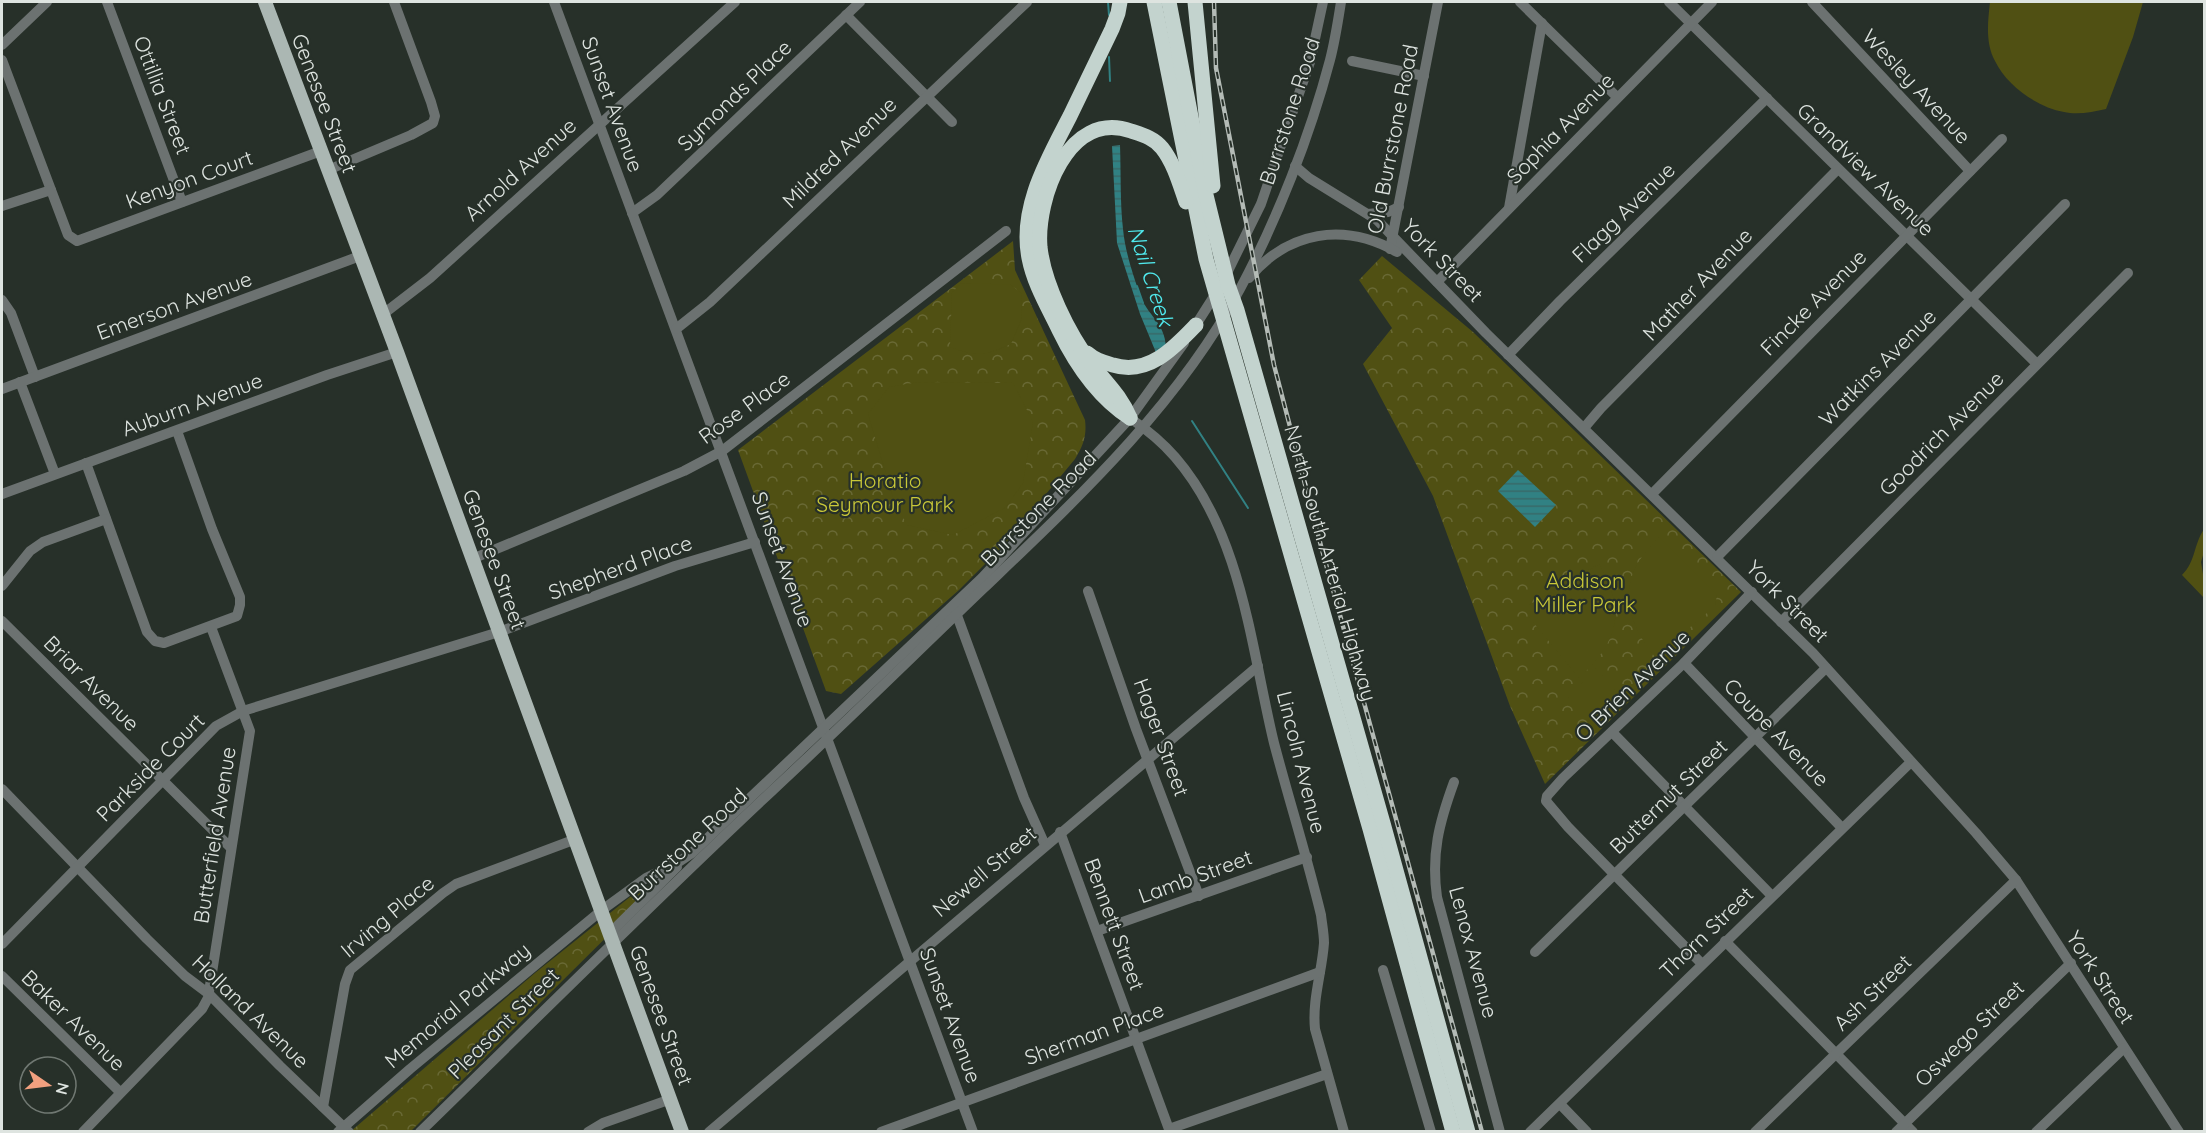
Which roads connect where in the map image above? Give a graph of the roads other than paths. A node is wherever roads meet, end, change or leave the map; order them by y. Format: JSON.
{"nodes":[{"id":1,"x":44,"y":2,"type":"edge"},
{"id":2,"x":107,"y":2,"type":"edge"},
{"id":3,"x":265,"y":2,"type":"edge"},
{"id":4,"x":394,"y":2,"type":"edge"},
{"id":5,"x":554,"y":2,"type":"edge"},
{"id":6,"x":735,"y":2,"type":"edge"},
{"id":7,"x":860,"y":2,"type":"edge"},
{"id":8,"x":1027,"y":2,"type":"edge"},
{"id":9,"x":1120,"y":2,"type":"edge"},
{"id":10,"x":1154,"y":2,"type":"edge"},
{"id":11,"x":1169,"y":2,"type":"edge"},
{"id":12,"x":1195,"y":2,"type":"edge"},
{"id":13,"x":1323,"y":2,"type":"edge"},
{"id":14,"x":1341,"y":2,"type":"edge"},
{"id":15,"x":1438,"y":2,"type":"edge"},
{"id":16,"x":1520,"y":2,"type":"edge"},
{"id":17,"x":1669,"y":2,"type":"edge"},
{"id":18,"x":1713,"y":2,"type":"edge"},
{"id":19,"x":1812,"y":2,"type":"edge"},
{"id":20,"x":846,"y":15,"type":"junction"},
{"id":21,"x":1542,"y":23,"type":"junction"},
{"id":22,"x":1691,"y":23,"type":"junction"},
{"id":23,"x":2,"y":45,"type":"edge"},
{"id":24,"x":2,"y":60,"type":"edge"},
{"id":25,"x":1352,"y":61,"type":"dead end"},
{"id":26,"x":1424,"y":76,"type":"junction"},
{"id":27,"x":926,"y":96,"type":"junction"},
{"id":28,"x":1617,"y":97,"type":"junction"},
{"id":29,"x":1767,"y":98,"type":"junction"},
{"id":30,"x":952,"y":122,"type":"dead end"},
{"id":31,"x":599,"y":124,"type":"junction"},
{"id":32,"x":2002,"y":139,"type":"dead end"},
{"id":33,"x":321,"y":151,"type":"junction"},
{"id":34,"x":1295,"y":166,"type":"junction"},
{"id":35,"x":1838,"y":169,"type":"junction"},
{"id":36,"x":328,"y":170,"type":"junction"},
{"id":37,"x":1970,"y":171,"type":"junction"},
{"id":38,"x":51,"y":190,"type":"junction"},
{"id":39,"x":182,"y":202,"type":"junction"},
{"id":40,"x":2065,"y":204,"type":"dead end"},
{"id":41,"x":2,"y":206,"type":"edge"},
{"id":42,"x":1399,"y":207,"type":"junction"},
{"id":43,"x":1509,"y":208,"type":"junction"},
{"id":44,"x":632,"y":213,"type":"junction"},
{"id":45,"x":1368,"y":214,"type":"junction"},
{"id":46,"x":1006,"y":231,"type":"dead end"},
{"id":47,"x":1907,"y":235,"type":"junction"},
{"id":48,"x":1393,"y":237,"type":"junction"},
{"id":49,"x":1390,"y":249,"type":"junction"},
{"id":50,"x":360,"y":256,"type":"junction"},
{"id":51,"x":1206,"y":259,"type":"junction"},
{"id":52,"x":1419,"y":265,"type":"junction"},
{"id":53,"x":1223,"y":266,"type":"junction"},
{"id":54,"x":2128,"y":273,"type":"dead end"},
{"id":55,"x":1437,"y":282,"type":"junction"},
{"id":56,"x":1239,"y":290,"type":"junction"},
{"id":57,"x":1971,"y":299,"type":"junction"},
{"id":58,"x":2,"y":300,"type":"edge"},
{"id":59,"x":382,"y":315,"type":"junction"},
{"id":60,"x":1196,"y":325,"type":"junction"},
{"id":61,"x":676,"y":329,"type":"junction"},
{"id":62,"x":1081,"y":347,"type":"junction"},
{"id":63,"x":397,"y":352,"type":"junction"},
{"id":64,"x":1508,"y":355,"type":"junction"},
{"id":65,"x":2037,"y":364,"type":"junction"},
{"id":66,"x":35,"y":377,"type":"junction"},
{"id":67,"x":20,"y":382,"type":"junction"},
{"id":68,"x":2,"y":389,"type":"edge"},
{"id":69,"x":1130,"y":418,"type":"junction"},
{"id":70,"x":1144,"y":428,"type":"junction"},
{"id":71,"x":1584,"y":428,"type":"junction"},
{"id":72,"x":177,"y":431,"type":"junction"},
{"id":73,"x":722,"y":451,"type":"junction"},
{"id":74,"x":86,"y":463,"type":"junction"},
{"id":75,"x":55,"y":474,"type":"junction"},
{"id":76,"x":2,"y":494,"type":"edge"},
{"id":77,"x":1652,"y":494,"type":"junction"},
{"id":78,"x":106,"y":519,"type":"junction"},
{"id":79,"x":755,"y":542,"type":"junction"},
{"id":80,"x":1717,"y":557,"type":"junction"},
{"id":81,"x":472,"y":559,"type":"junction"},
{"id":82,"x":2,"y":586,"type":"edge"},
{"id":83,"x":1088,"y":591,"type":"dead end"},
{"id":84,"x":1752,"y":592,"type":"junction"},
{"id":85,"x":955,"y":610,"type":"junction"},
{"id":86,"x":2,"y":621,"type":"edge"},
{"id":87,"x":1781,"y":622,"type":"junction"},
{"id":88,"x":211,"y":627,"type":"junction"},
{"id":89,"x":499,"y":632,"type":"junction"},
{"id":90,"x":1684,"y":663,"type":"junction"},
{"id":91,"x":1258,"y":666,"type":"junction"},
{"id":92,"x":1827,"y":668,"type":"junction"},
{"id":93,"x":243,"y":711,"type":"junction"},
{"id":94,"x":1612,"y":732,"type":"junction"},
{"id":95,"x":826,"y":733,"type":"junction"},
{"id":96,"x":1755,"y":738,"type":"junction"},
{"id":97,"x":1148,"y":758,"type":"junction"},
{"id":98,"x":1911,"y":762,"type":"junction"},
{"id":99,"x":163,"y":781,"type":"junction"},
{"id":100,"x":1454,"y":782,"type":"dead end"},
{"id":101,"x":2,"y":789,"type":"edge"},
{"id":102,"x":1685,"y":807,"type":"junction"},
{"id":103,"x":1842,"y":828,"type":"junction"},
{"id":104,"x":1060,"y":832,"type":"junction"},
{"id":105,"x":576,"y":839,"type":"junction"},
{"id":106,"x":1045,"y":845,"type":"junction"},
{"id":107,"x":231,"y":849,"type":"junction"},
{"id":108,"x":692,"y":853,"type":"junction"},
{"id":109,"x":1307,"y":857,"type":"junction"},
{"id":110,"x":79,"y":867,"type":"junction"},
{"id":111,"x":1615,"y":875,"type":"junction"},
{"id":112,"x":2016,"y":880,"type":"junction"},
{"id":113,"x":1199,"y":896,"type":"junction"},
{"id":114,"x":1772,"y":896,"type":"junction"},
{"id":115,"x":602,"y":910,"type":"junction"},
{"id":116,"x":1097,"y":931,"type":"junction"},
{"id":117,"x":611,"y":937,"type":"junction"},
{"id":118,"x":1725,"y":941,"type":"junction"},
{"id":119,"x":2,"y":944,"type":"edge"},
{"id":120,"x":1535,"y":952,"type":"dead end"},
{"id":121,"x":909,"y":961,"type":"junction"},
{"id":122,"x":2071,"y":963,"type":"junction"},
{"id":123,"x":1702,"y":964,"type":"junction"},
{"id":124,"x":1383,"y":970,"type":"dead end"},
{"id":125,"x":1320,"y":972,"type":"junction"},
{"id":126,"x":2,"y":976,"type":"edge"},
{"id":127,"x":209,"y":994,"type":"junction"},
{"id":128,"x":1137,"y":1039,"type":"junction"},
{"id":129,"x":2124,"y":1048,"type":"junction"},
{"id":130,"x":1836,"y":1053,"type":"junction"},
{"id":131,"x":1327,"y":1074,"type":"junction"},
{"id":132,"x":120,"y":1092,"type":"junction"},
{"id":133,"x":671,"y":1099,"type":"junction"},
{"id":134,"x":963,"y":1103,"type":"junction"},
{"id":135,"x":1560,"y":1104,"type":"junction"},
{"id":136,"x":323,"y":1107,"type":"junction"},
{"id":137,"x":1905,"y":1122,"type":"junction"},
{"id":138,"x":344,"y":1130,"type":"edge"},
{"id":139,"x":1170,"y":1130,"type":"edge"},
{"id":140,"x":83,"y":1131,"type":"edge"},
{"id":141,"x":420,"y":1131,"type":"edge"},
{"id":142,"x":588,"y":1131,"type":"edge"},
{"id":143,"x":682,"y":1131,"type":"edge"},
{"id":144,"x":709,"y":1131,"type":"edge"},
{"id":145,"x":881,"y":1131,"type":"edge"},
{"id":146,"x":973,"y":1131,"type":"edge"},
{"id":147,"x":1344,"y":1131,"type":"edge"},
{"id":148,"x":1431,"y":1131,"type":"edge"},
{"id":149,"x":1453,"y":1131,"type":"edge"},
{"id":150,"x":1468,"y":1131,"type":"edge"},
{"id":151,"x":1500,"y":1131,"type":"edge"},
{"id":152,"x":1530,"y":1131,"type":"edge"},
{"id":153,"x":1587,"y":1131,"type":"edge"},
{"id":154,"x":1755,"y":1131,"type":"edge"},
{"id":155,"x":1896,"y":1131,"type":"edge"},
{"id":156,"x":1913,"y":1131,"type":"edge"},
{"id":157,"x":2036,"y":1131,"type":"edge"},
{"id":158,"x":2179,"y":1131,"type":"edge"}],
"edges":[{"from":1,"to":23,"type":"street"},
{"from":2,"to":39,"type":"street","name":"Ottillia Street"},
{"from":3,"to":33,"type":"main road","name":"Genesee Street"},
{"from":4,"to":36,"type":"street"},
{"from":5,"to":31,"type":"street","name":"Sunset Avenue"},
{"from":6,"to":31,"type":"street","name":"Arnold Avenue"},
{"from":7,"to":20,"type":"street","name":"Symonds Place"},
{"from":8,"to":27,"type":"street","name":"Mildred Avenue"},
{"from":9,"to":69,"type":"highway"},
{"from":10,"to":51,"type":"highway","name":"North-South Arterial Highway"},
{"from":11,"to":53,"type":"highway","name":"North-South Arterial Highway"},
{"from":12,"to":53,"type":"highway"},
{"from":13,"to":60,"type":"street","name":"Burrstone Road"},
{"from":14,"to":34,"type":"street","name":"Burrstone Road"},
{"from":15,"to":26,"type":"street","name":"Old Burrstone Road"},
{"from":16,"to":21,"type":"street"},
{"from":17,"to":22,"type":"street","name":"Grandview Avenue"},
{"from":18,"to":22,"type":"street","name":"Sophia Avenue"},
{"from":19,"to":37,"type":"street","name":"Wesley Avenue"},
{"from":20,"to":27,"type":"street"},
{"from":20,"to":44,"type":"street","name":"Symonds Place"},
{"from":21,"to":28,"type":"street"},
{"from":21,"to":43,"type":"street"},
{"from":22,"to":28,"type":"street","name":"Sophia Avenue"},
{"from":22,"to":29,"type":"street","name":"Grandview Avenue"},
{"from":24,"to":38,"type":"street"},
{"from":25,"to":26,"type":"street"},
{"from":26,"to":42,"type":"street","name":"Old Burrstone Road"},
{"from":27,"to":30,"type":"street"},
{"from":27,"to":61,"type":"street","name":"Mildred Avenue"},
{"from":28,"to":43,"type":"street","name":"Sophia Avenue"},
{"from":29,"to":35,"type":"street","name":"Grandview Avenue"},
{"from":29,"to":64,"type":"street","name":"Flagg Avenue"},
{"from":31,"to":44,"type":"street","name":"Sunset Avenue"},
{"from":31,"to":59,"type":"street","name":"Arnold Avenue"},
{"from":32,"to":37,"type":"street","name":"Fincke Avenue"},
{"from":33,"to":36,"type":"main road","name":"Genesee Street"},
{"from":33,"to":39,"type":"street","name":"Kenyon Court"},
{"from":34,"to":45,"type":"street","name":"York Street"},
{"from":34,"to":56,"type":"street","name":"Burrstone Road"},
{"from":35,"to":47,"type":"street","name":"Grandview Avenue"},
{"from":35,"to":71,"type":"street","name":"Mather Avenue"},
{"from":36,"to":50,"type":"main road","name":"Genesee Street"},
{"from":37,"to":47,"type":"street","name":"Fincke Avenue"},
{"from":38,"to":39,"type":"street","name":"Kenyon Court"},
{"from":38,"to":41,"type":"street"},
{"from":40,"to":57,"type":"street","name":"Watkins Avenue"},
{"from":42,"to":45,"type":"street"},
{"from":42,"to":48,"type":"street","name":"Old Burrstone Road"},
{"from":43,"to":55,"type":"street","name":"Sophia Avenue"},
{"from":44,"to":61,"type":"street","name":"Sunset Avenue"},
{"from":45,"to":48,"type":"street","name":"York Street"},
{"from":46,"to":73,"type":"street","name":"Rose Place"},
{"from":47,"to":57,"type":"street","name":"Grandview Avenue"},
{"from":47,"to":77,"type":"street","name":"Fincke Avenue"},
{"from":48,"to":49,"type":"street","name":"Old Burrstone Road"},
{"from":48,"to":52,"type":"street","name":"York Street"},
{"from":49,"to":52,"type":"street"},
{"from":49,"to":56,"type":"street"},
{"from":50,"to":59,"type":"main road","name":"Genesee Street"},
{"from":50,"to":66,"type":"street","name":"Emerson Avenue"},
{"from":51,"to":62,"type":"highway"},
{"from":51,"to":149,"type":"highway","name":"North-South Arterial Highway"},
{"from":52,"to":55,"type":"street","name":"York Street"},
{"from":53,"to":150,"type":"highway","name":"North-South Arterial Highway"},
{"from":54,"to":65,"type":"street","name":"Goodrich Avenue"},
{"from":55,"to":64,"type":"street","name":"York Street"},
{"from":56,"to":70,"type":"street","name":"Burrstone Road"},
{"from":57,"to":65,"type":"street","name":"Grandview Avenue"},
{"from":57,"to":80,"type":"street","name":"Watkins Avenue"},
{"from":58,"to":66,"type":"street"},
{"from":59,"to":63,"type":"main road","name":"Genesee Street"},
{"from":60,"to":62,"type":"highway"},
{"from":60,"to":69,"type":"street","name":"Burrstone Road"},
{"from":61,"to":73,"type":"street","name":"Sunset Avenue"},
{"from":62,"to":69,"type":"highway"},
{"from":63,"to":72,"type":"street","name":"Auburn Avenue"},
{"from":63,"to":81,"type":"main road","name":"Genesee Street"},
{"from":64,"to":71,"type":"street","name":"York Street"},
{"from":65,"to":87,"type":"street","name":"Goodrich Avenue"},
{"from":66,"to":67,"type":"street","name":"Emerson Avenue"},
{"from":67,"to":68,"type":"street","name":"Emerson Avenue"},
{"from":67,"to":75,"type":"street"},
{"from":69,"to":70,"type":"street","name":"Lincoln Avenue"},
{"from":69,"to":85,"type":"street","name":"Burrstone Road"},
{"from":70,"to":85,"type":"street","name":"Burrstone Road"},
{"from":70,"to":91,"type":"street","name":"Lincoln Avenue"},
{"from":71,"to":77,"type":"street","name":"York Street"},
{"from":72,"to":74,"type":"street","name":"Auburn Avenue"},
{"from":72,"to":88,"type":"street"},
{"from":73,"to":79,"type":"street","name":"Sunset Avenue"},
{"from":73,"to":81,"type":"street","name":"Rose Place"},
{"from":74,"to":75,"type":"street","name":"Auburn Avenue"},
{"from":74,"to":78,"type":"street"},
{"from":75,"to":76,"type":"street","name":"Auburn Avenue"},
{"from":77,"to":80,"type":"street","name":"York Street"},
{"from":78,"to":82,"type":"street"},
{"from":78,"to":88,"type":"street"},
{"from":79,"to":89,"type":"street","name":"Shepherd Place"},
{"from":79,"to":95,"type":"street","name":"Sunset Avenue"},
{"from":80,"to":84,"type":"street","name":"York Street"},
{"from":81,"to":89,"type":"main road","name":"Genesee Street"},
{"from":83,"to":97,"type":"street","name":"Hager Street"},
{"from":84,"to":87,"type":"street","name":"York Street"},
{"from":84,"to":90,"type":"street","name":"O Brien Avenue"},
{"from":85,"to":95,"type":"street","name":"Burrstone Road"},
{"from":85,"to":106,"type":"street"},
{"from":86,"to":99,"type":"street","name":"Briar Avenue"},
{"from":87,"to":92,"type":"street","name":"York Street"},
{"from":88,"to":93,"type":"street","name":"Butterfield Avenue"},
{"from":89,"to":93,"type":"street","name":"Parkside Court"},
{"from":89,"to":105,"type":"main road","name":"Genesee Street"},
{"from":90,"to":94,"type":"street","name":"O Brien Avenue"},
{"from":90,"to":96,"type":"street","name":"Coupe Avenue"},
{"from":91,"to":97,"type":"street","name":"Newell Street"},
{"from":91,"to":109,"type":"street","name":"Lincoln Avenue"},
{"from":92,"to":96,"type":"street","name":"Butternut Street"},
{"from":92,"to":98,"type":"street","name":"York Street"},
{"from":93,"to":99,"type":"street","name":"Parkside Court"},
{"from":93,"to":107,"type":"street","name":"Butterfield Avenue"},
{"from":94,"to":102,"type":"street"},
{"from":94,"to":111,"type":"street","name":"O Brien Avenue"},
{"from":95,"to":108,"type":"street","name":"Burrstone Road"},
{"from":95,"to":117,"type":"street","name":"Burrstone Road"},
{"from":95,"to":121,"type":"street","name":"Sunset Avenue"},
{"from":96,"to":102,"type":"street","name":"Butternut Street"},
{"from":96,"to":103,"type":"street","name":"Coupe Avenue"},
{"from":97,"to":104,"type":"street","name":"Newell Street"},
{"from":97,"to":113,"type":"street","name":"Hager Street"},
{"from":98,"to":103,"type":"street","name":"Thorn Street"},
{"from":98,"to":112,"type":"street","name":"York Street"},
{"from":99,"to":107,"type":"street","name":"Briar Avenue"},
{"from":99,"to":110,"type":"street","name":"Parkside Court"},
{"from":100,"to":151,"type":"street","name":"Lenox Avenue"},
{"from":101,"to":110,"type":"street","name":"Holland Avenue"},
{"from":102,"to":111,"type":"street","name":"Butternut Street"},
{"from":102,"to":114,"type":"street"},
{"from":103,"to":114,"type":"street","name":"Thorn Street"},
{"from":104,"to":106,"type":"street","name":"Newell Street"},
{"from":104,"to":116,"type":"street","name":"Bennett Street"},
{"from":105,"to":115,"type":"main road","name":"Genesee Street"},
{"from":105,"to":136,"type":"street","name":"Irving Place"},
{"from":106,"to":121,"type":"street","name":"Newell Street"},
{"from":107,"to":127,"type":"street","name":"Butterfield Avenue"},
{"from":108,"to":115,"type":"street","name":"Burrstone Road"},
{"from":108,"to":117,"type":"street"},
{"from":109,"to":113,"type":"street","name":"Lamb Street"},
{"from":109,"to":125,"type":"street","name":"Lincoln Avenue"},
{"from":110,"to":119,"type":"street","name":"Parkside Court"},
{"from":110,"to":127,"type":"street","name":"Holland Avenue"},
{"from":111,"to":120,"type":"street","name":"Butternut Street"},
{"from":111,"to":123,"type":"street"},
{"from":112,"to":122,"type":"street","name":"York Street"},
{"from":112,"to":130,"type":"street","name":"Ash Street"},
{"from":113,"to":116,"type":"street","name":"Lamb Street"},
{"from":114,"to":118,"type":"street","name":"Thorn Street"},
{"from":115,"to":117,"type":"main road","name":"Genesee Street"},
{"from":115,"to":138,"type":"street","name":"Memorial Parkway"},
{"from":116,"to":128,"type":"street","name":"Bennett Street"},
{"from":117,"to":133,"type":"main road","name":"Genesee Street"},
{"from":117,"to":141,"type":"street","name":"Pleasant Street"},
{"from":118,"to":123,"type":"street","name":"Thorn Street"},
{"from":118,"to":130,"type":"street"},
{"from":121,"to":134,"type":"street","name":"Sunset Avenue"},
{"from":121,"to":144,"type":"street","name":"Newell Street"},
{"from":122,"to":129,"type":"street","name":"York Street"},
{"from":122,"to":137,"type":"street","name":"Oswego Street"},
{"from":123,"to":135,"type":"street","name":"Thorn Street"},
{"from":124,"to":148,"type":"street"},
{"from":125,"to":128,"type":"street","name":"Sherman Place"},
{"from":125,"to":131,"type":"street","name":"Lincoln Avenue"},
{"from":126,"to":132,"type":"street","name":"Baker Avenue"},
{"from":127,"to":132,"type":"street"},
{"from":127,"to":136,"type":"street","name":"Holland Avenue"},
{"from":128,"to":134,"type":"street","name":"Sherman Place"},
{"from":128,"to":139,"type":"street","name":"Bennett Street"},
{"from":129,"to":157,"type":"street"},
{"from":129,"to":158,"type":"street","name":"York Street"},
{"from":130,"to":137,"type":"street"},
{"from":130,"to":154,"type":"street","name":"Ash Street"},
{"from":131,"to":139,"type":"street"},
{"from":131,"to":147,"type":"street","name":"Lincoln Avenue"},
{"from":132,"to":140,"type":"street"},
{"from":133,"to":142,"type":"street"},
{"from":133,"to":143,"type":"main road","name":"Genesee Street"},
{"from":134,"to":145,"type":"street","name":"Sherman Place"},
{"from":134,"to":146,"type":"street","name":"Sunset Avenue"},
{"from":135,"to":152,"type":"street","name":"Thorn Street"},
{"from":135,"to":153,"type":"street"},
{"from":136,"to":138,"type":"street","name":"Holland Avenue"},
{"from":137,"to":155,"type":"street","name":"Oswego Street"},
{"from":137,"to":156,"type":"street"}]}
